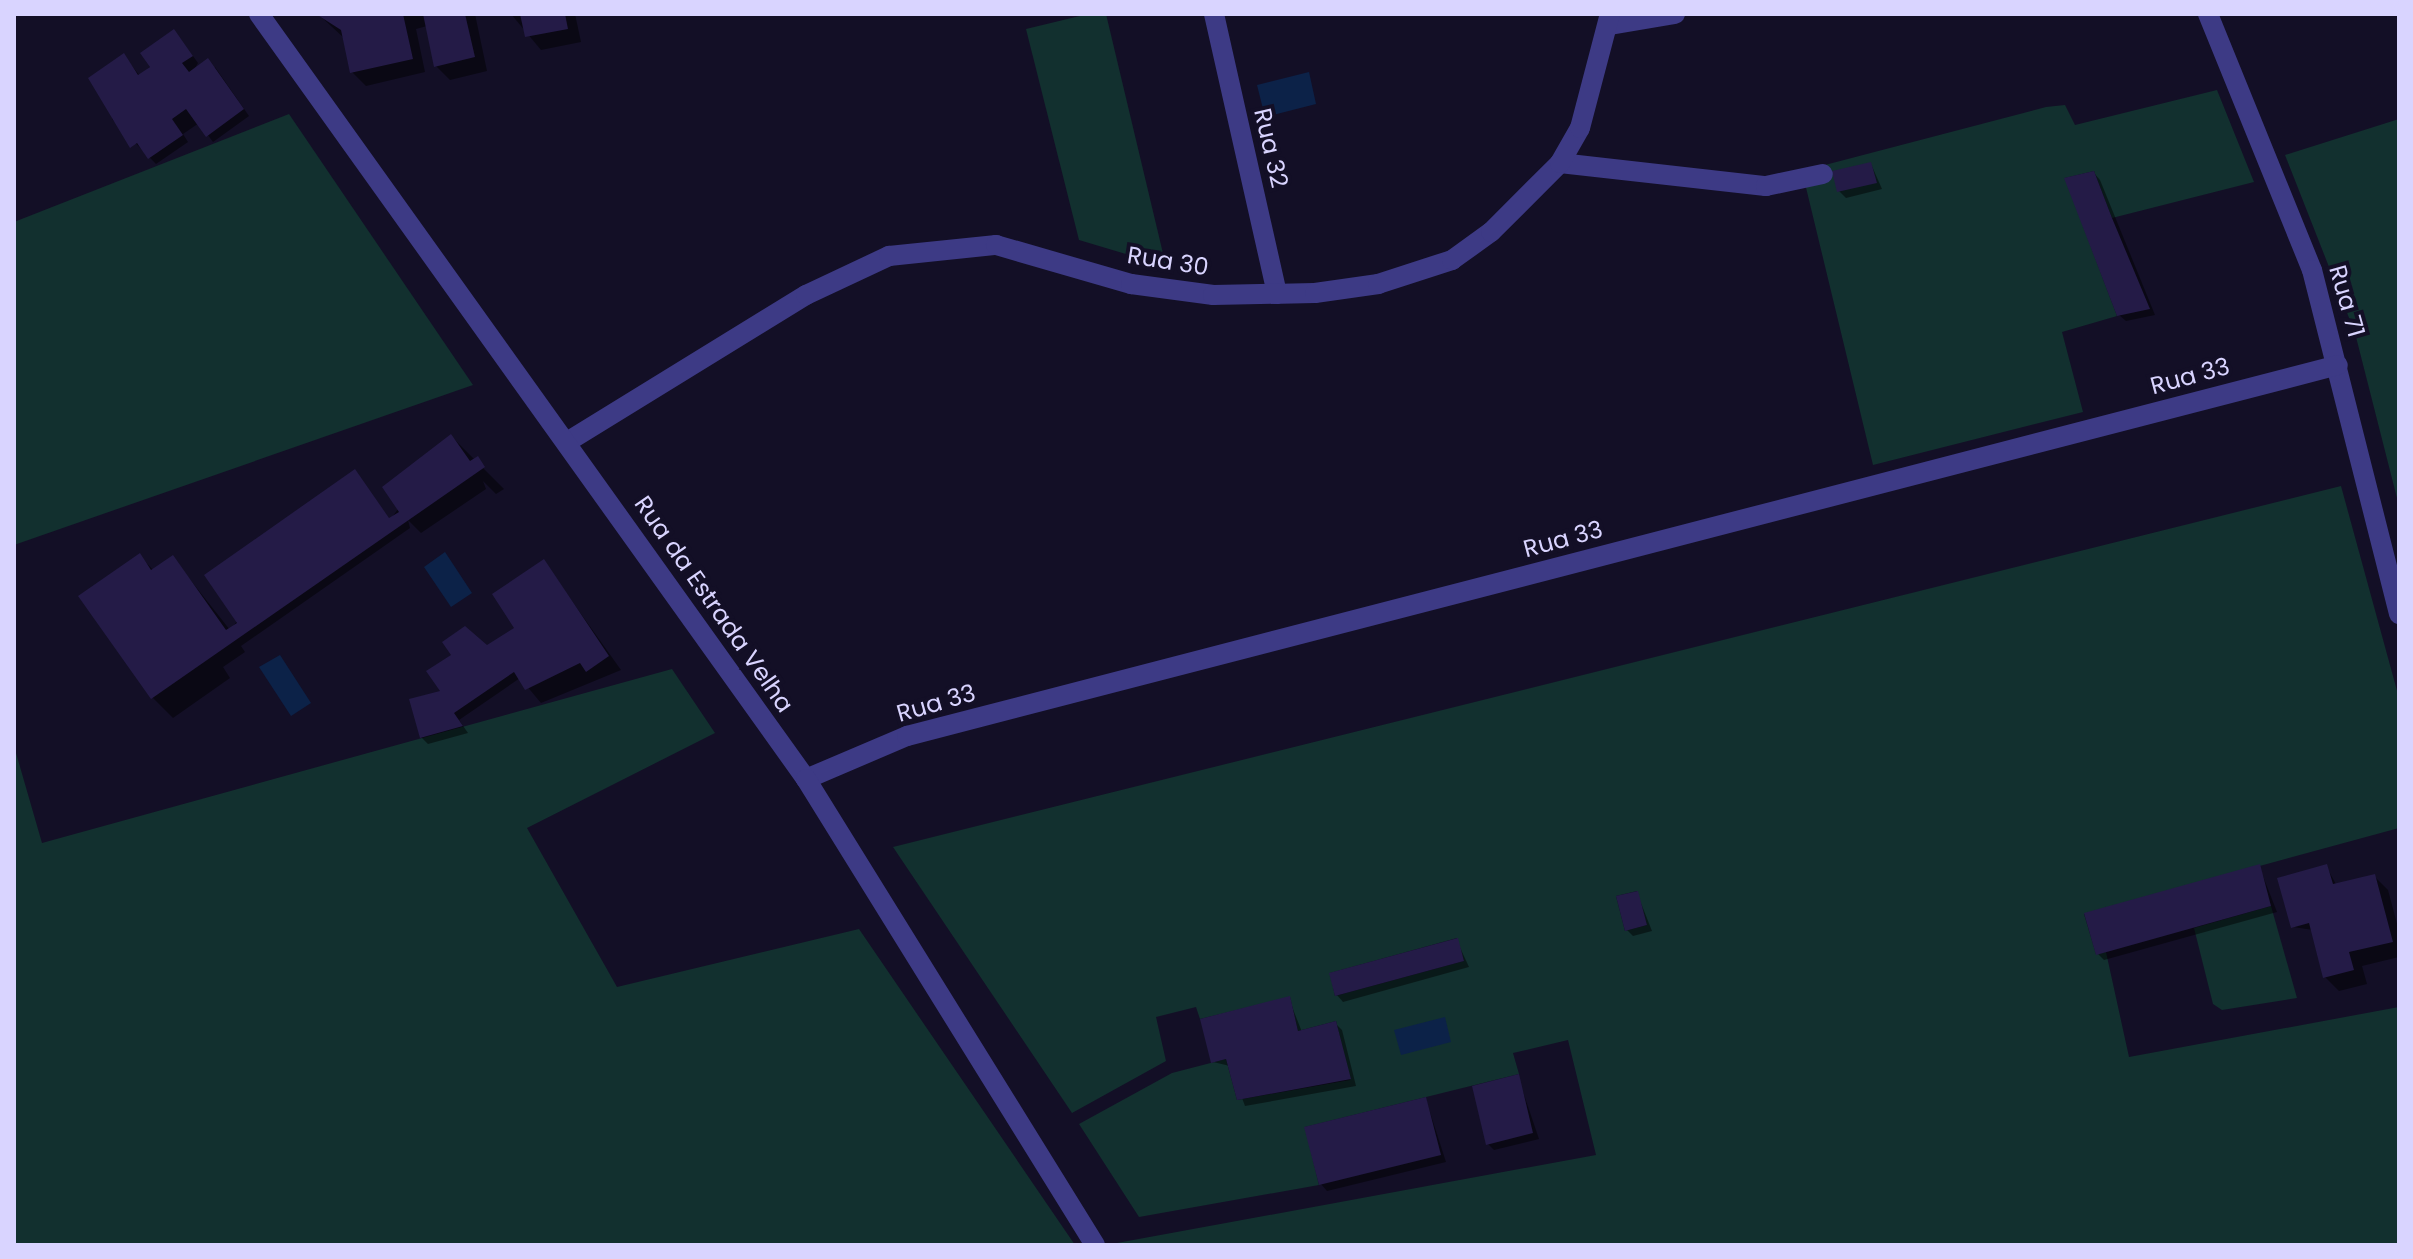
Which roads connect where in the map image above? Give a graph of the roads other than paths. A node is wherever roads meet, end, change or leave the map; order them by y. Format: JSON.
{"nodes":[{"id":1,"x":259,"y":14,"type":"edge"},
{"id":2,"x":1214,"y":14,"type":"edge"},
{"id":3,"x":1675,"y":14,"type":"edge"},
{"id":4,"x":2208,"y":14,"type":"edge"},
{"id":5,"x":1610,"y":19,"type":"edge"},
{"id":6,"x":1560,"y":163,"type":"junction"},
{"id":7,"x":1823,"y":174,"type":"dead end"},
{"id":8,"x":1277,"y":294,"type":"junction"},
{"id":9,"x":2338,"y":365,"type":"junction"},
{"id":10,"x":567,"y":442,"type":"junction"},
{"id":11,"x":2399,"y":614,"type":"edge"},
{"id":12,"x":806,"y":779,"type":"junction"},
{"id":13,"x":1095,"y":1245,"type":"edge"}],
"edges":[{"from":1,"to":10,"type":"street","name":"Rua da Estrada Velha"},
{"from":2,"to":8,"type":"street","name":"Rua 32"},
{"from":3,"to":5,"type":"street","name":"Rua 30"},
{"from":4,"to":9,"type":"street","name":"Rua 71"},
{"from":5,"to":6,"type":"street","name":"Rua 30"},
{"from":6,"to":7,"type":"street"},
{"from":6,"to":8,"type":"street","name":"Rua 30"},
{"from":8,"to":10,"type":"street","name":"Rua 30"},
{"from":9,"to":11,"type":"street","name":"Rua 71"},
{"from":9,"to":12,"type":"street","name":"Rua 33"},
{"from":10,"to":12,"type":"street","name":"Rua da Estrada Velha"},
{"from":12,"to":13,"type":"street","name":"Rua da Estrada Velha"}]}
